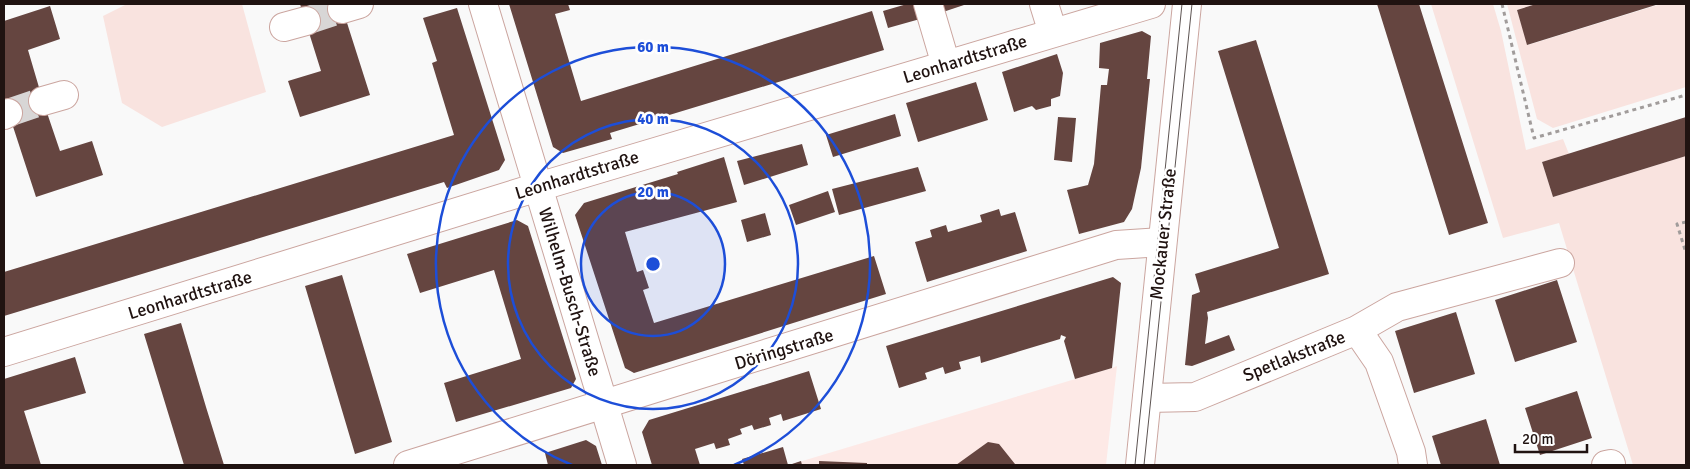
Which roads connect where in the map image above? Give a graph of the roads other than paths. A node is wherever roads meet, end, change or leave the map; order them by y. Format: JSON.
{"nodes":[{"id":1,"x":483,"y":4,"type":"edge"},
{"id":2,"x":928,"y":4,"type":"edge"},
{"id":3,"x":1044,"y":4,"type":"edge"},
{"id":4,"x":1151,"y":4,"type":"edge"},
{"id":5,"x":1187,"y":4,"type":"edge"},
{"id":6,"x":1053,"y":33,"type":"junction"},
{"id":7,"x":946,"y":65,"type":"junction"},
{"id":8,"x":538,"y":187,"type":"junction"},
{"id":9,"x":1162,"y":242,"type":"junction"},
{"id":10,"x":1560,"y":263,"type":"dead end"},
{"id":11,"x":1357,"y":330,"type":"junction"},
{"id":12,"x":4,"y":352,"type":"edge"},
{"id":13,"x":1146,"y":398,"type":"junction"},
{"id":14,"x":604,"y":406,"type":"junction"},
{"id":15,"x":408,"y":465,"type":"edge"},
{"id":16,"x":622,"y":465,"type":"edge"},
{"id":17,"x":1140,"y":465,"type":"edge"},
{"id":18,"x":1413,"y":465,"type":"edge"}],
"edges":[{"from":1,"to":8,"type":"street","name":"Wilhelm-Busch-Straße"},
{"from":2,"to":7,"type":"street"},
{"from":3,"to":6,"type":"street"},
{"from":4,"to":6,"type":"street","name":"Leonhardtstraße"},
{"from":5,"to":9,"type":"street","name":"Mockauer Straße"},
{"from":6,"to":7,"type":"street","name":"Leonhardtstraße"},
{"from":7,"to":8,"type":"street","name":"Leonhardtstraße"},
{"from":8,"to":12,"type":"street","name":"Leonhardtstraße"},
{"from":8,"to":14,"type":"street","name":"Wilhelm-Busch-Straße"},
{"from":9,"to":13,"type":"street","name":"Mockauer Straße"},
{"from":9,"to":14,"type":"street","name":"Döringstraße"},
{"from":10,"to":11,"type":"street"},
{"from":11,"to":13,"type":"street","name":"Spetlakstraße"},
{"from":11,"to":18,"type":"street","name":"Spetlakstraße"},
{"from":13,"to":17,"type":"street","name":"Mockauer Straße"},
{"from":14,"to":15,"type":"street","name":"Döringstraße"},
{"from":14,"to":16,"type":"street","name":"Wilhelm-Busch-Straße"}]}
